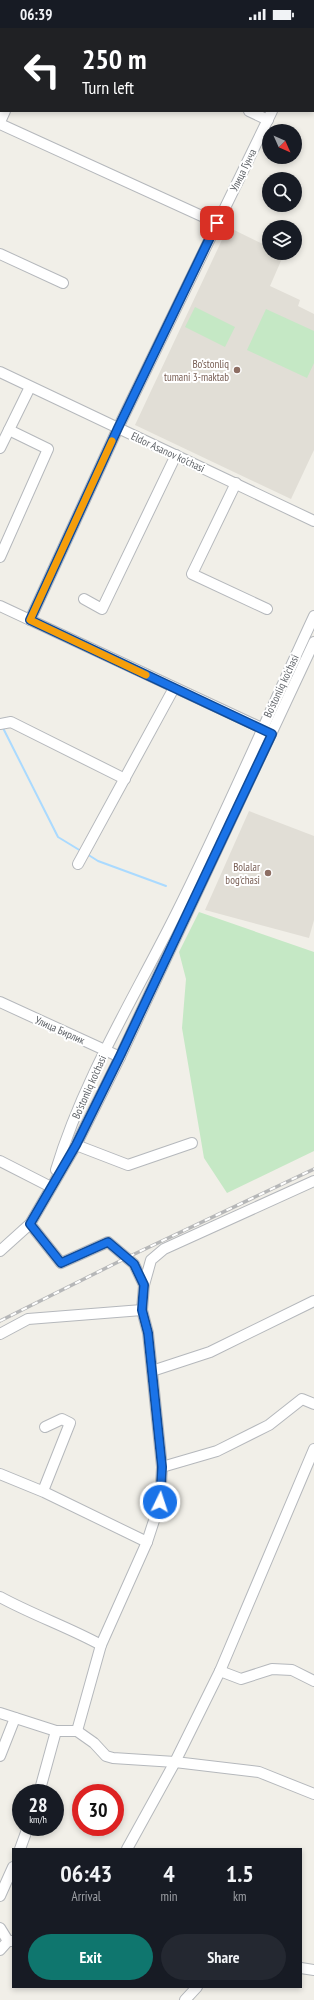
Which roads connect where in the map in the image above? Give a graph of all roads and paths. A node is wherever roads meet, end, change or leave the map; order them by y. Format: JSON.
{"nodes":[{"id":1,"x":5,"y":112,"type":"edge"},
{"id":2,"x":253,"y":112,"type":"edge"},
{"id":3,"x":270,"y":116,"type":"edge"},
{"id":4,"x":0,"y":123,"type":"edge"},
{"id":5,"x":217,"y":223,"type":"junction"},
{"id":6,"x":0,"y":254,"type":"edge"},
{"id":7,"x":63,"y":283,"type":"dead end"},
{"id":8,"x":0,"y":372,"type":"edge"},
{"id":9,"x":30,"y":387,"type":"junction"},
{"id":10,"x":118,"y":428,"type":"junction"},
{"id":11,"x":9,"y":430,"type":"junction"},
{"id":12,"x":0,"y":448,"type":"edge"},
{"id":13,"x":176,"y":455,"type":"junction"},
{"id":14,"x":236,"y":483,"type":"junction"},
{"id":15,"x":314,"y":521,"type":"edge"},
{"id":16,"x":0,"y":557,"type":"edge"},
{"id":17,"x":84,"y":599,"type":"dead end"},
{"id":18,"x":0,"y":606,"type":"edge"},
{"id":19,"x":267,"y":609,"type":"dead end"},
{"id":20,"x":314,"y":616,"type":"edge"},
{"id":21,"x":30,"y":620,"type":"junction"},
{"id":22,"x":314,"y":642,"type":"edge"},
{"id":23,"x":174,"y":688,"type":"junction"},
{"id":24,"x":0,"y":724,"type":"edge"},
{"id":25,"x":262,"y":728,"type":"junction"},
{"id":26,"x":272,"y":734,"type":"junction"},
{"id":27,"x":125,"y":779,"type":"junction"},
{"id":28,"x":79,"y":862,"type":"dead end"},
{"id":29,"x":0,"y":1002,"type":"edge"},
{"id":30,"x":106,"y":1050,"type":"junction"},
{"id":31,"x":120,"y":1056,"type":"junction"},
{"id":32,"x":192,"y":1142,"type":"dead end"},
{"id":33,"x":76,"y":1145,"type":"junction"},
{"id":34,"x":0,"y":1161,"type":"edge"},
{"id":35,"x":314,"y":1181,"type":"edge"},
{"id":36,"x":51,"y":1188,"type":"junction"},
{"id":37,"x":30,"y":1224,"type":"junction"},
{"id":38,"x":0,"y":1252,"type":"edge"},
{"id":39,"x":144,"y":1285,"type":"junction"},
{"id":40,"x":314,"y":1301,"type":"edge"},
{"id":41,"x":142,"y":1310,"type":"junction"},
{"id":42,"x":0,"y":1334,"type":"edge"},
{"id":43,"x":152,"y":1371,"type":"junction"},
{"id":44,"x":314,"y":1404,"type":"edge"},
{"id":45,"x":45,"y":1427,"type":"dead end"},
{"id":46,"x":314,"y":1449,"type":"edge"},
{"id":47,"x":162,"y":1467,"type":"junction"},
{"id":48,"x":0,"y":1474,"type":"edge"},
{"id":49,"x":43,"y":1491,"type":"junction"},
{"id":50,"x":147,"y":1542,"type":"junction"},
{"id":51,"x":0,"y":1597,"type":"edge"},
{"id":52,"x":101,"y":1645,"type":"junction"},
{"id":53,"x":220,"y":1671,"type":"junction"},
{"id":54,"x":314,"y":1681,"type":"edge"},
{"id":55,"x":0,"y":1712,"type":"edge"},
{"id":56,"x":14,"y":1718,"type":"junction"},
{"id":57,"x":56,"y":1731,"type":"junction"},
{"id":58,"x":77,"y":1731,"type":"junction"},
{"id":59,"x":0,"y":1756,"type":"edge"},
{"id":60,"x":175,"y":1762,"type":"junction"},
{"id":61,"x":41,"y":1784,"type":"edge"},
{"id":62,"x":314,"y":1794,"type":"edge"},
{"id":63,"x":25,"y":1836,"type":"edge"},
{"id":64,"x":20,"y":1848,"type":"edge"},
{"id":65,"x":128,"y":1848,"type":"edge"},
{"id":66,"x":12,"y":1869,"type":"edge"},
{"id":67,"x":0,"y":1896,"type":"edge"},
{"id":68,"x":0,"y":1928,"type":"edge"},
{"id":69,"x":11,"y":1941,"type":"edge"},
{"id":70,"x":0,"y":1950,"type":"edge"},
{"id":71,"x":302,"y":1968,"type":"edge"},
{"id":72,"x":313,"y":1968,"type":"edge"},
{"id":73,"x":196,"y":1988,"type":"edge"},
{"id":74,"x":185,"y":2000,"type":"edge"}],
"edges":[{"from":1,"to":4,"type":"street"},
{"from":2,"to":3,"type":"street"},
{"from":3,"to":5,"type":"street","name":"Улица Гунча"},
{"from":4,"to":5,"type":"street"},
{"from":5,"to":10,"type":"street","name":"Улица Гунча"},
{"from":6,"to":7,"type":"street"},
{"from":8,"to":9,"type":"street","name":"Eldor Asanov ko'chasi"},
{"from":9,"to":10,"type":"street","name":"Eldor Asanov ko'chasi"},
{"from":9,"to":11,"type":"street"},
{"from":10,"to":13,"type":"street","name":"Eldor Asanov ko'chasi"},
{"from":10,"to":21,"type":"street","name":"Улица Гунча"},
{"from":11,"to":12,"type":"street"},
{"from":11,"to":16,"type":"street"},
{"from":13,"to":14,"type":"street","name":"Eldor Asanov ko'chasi"},
{"from":13,"to":17,"type":"street"},
{"from":14,"to":15,"type":"street","name":"Eldor Asanov ko'chasi"},
{"from":14,"to":19,"type":"street"},
{"from":18,"to":21,"type":"street"},
{"from":20,"to":25,"type":"street","name":"Bo'stonliq ko'chasi"},
{"from":21,"to":23,"type":"street"},
{"from":22,"to":26,"type":"street","name":"Bo'stonliq ko'chasi"},
{"from":23,"to":25,"type":"street"},
{"from":23,"to":27,"type":"street"},
{"from":24,"to":27,"type":"street"},
{"from":25,"to":26,"type":"street"},
{"from":25,"to":30,"type":"street","name":"Bo'stonliq ko'chasi"},
{"from":26,"to":31,"type":"street","name":"Bo'stonliq ko'chasi"},
{"from":27,"to":28,"type":"street"},
{"from":29,"to":30,"type":"street","name":"Улица Бирлик"},
{"from":30,"to":31,"type":"street","name":"Улица Бирлик"},
{"from":30,"to":36,"type":"street","name":"Bo'stonliq ko'chasi"},
{"from":31,"to":33,"type":"street","name":"Bo'stonliq ko'chasi"},
{"from":32,"to":33,"type":"street"},
{"from":33,"to":36,"type":"street","name":"Bo'stonliq ko'chasi"},
{"from":34,"to":36,"type":"street"},
{"from":35,"to":39,"type":"street"},
{"from":36,"to":37,"type":"street"},
{"from":37,"to":38,"type":"street"},
{"from":37,"to":39,"type":"street"},
{"from":39,"to":41,"type":"street"},
{"from":40,"to":43,"type":"street"},
{"from":41,"to":42,"type":"street"},
{"from":41,"to":43,"type":"street"},
{"from":43,"to":47,"type":"street"},
{"from":44,"to":47,"type":"street"},
{"from":45,"to":49,"type":"street"},
{"from":46,"to":53,"type":"street"},
{"from":47,"to":50,"type":"street"},
{"from":48,"to":49,"type":"street"},
{"from":49,"to":50,"type":"street"},
{"from":50,"to":52,"type":"street"},
{"from":51,"to":52,"type":"street"},
{"from":52,"to":58,"type":"street"},
{"from":53,"to":54,"type":"street"},
{"from":53,"to":60,"type":"street"},
{"from":55,"to":56,"type":"street"},
{"from":56,"to":57,"type":"street"},
{"from":56,"to":59,"type":"street"},
{"from":57,"to":58,"type":"street"},
{"from":57,"to":61,"type":"street"},
{"from":58,"to":60,"type":"street"},
{"from":60,"to":62,"type":"street"},
{"from":60,"to":65,"type":"street"},
{"from":63,"to":64,"type":"street"},
{"from":66,"to":67,"type":"street"},
{"from":68,"to":69,"type":"street"},
{"from":69,"to":70,"type":"street"},
{"from":71,"to":72,"type":"street"},
{"from":73,"to":74,"type":"street"}]}
